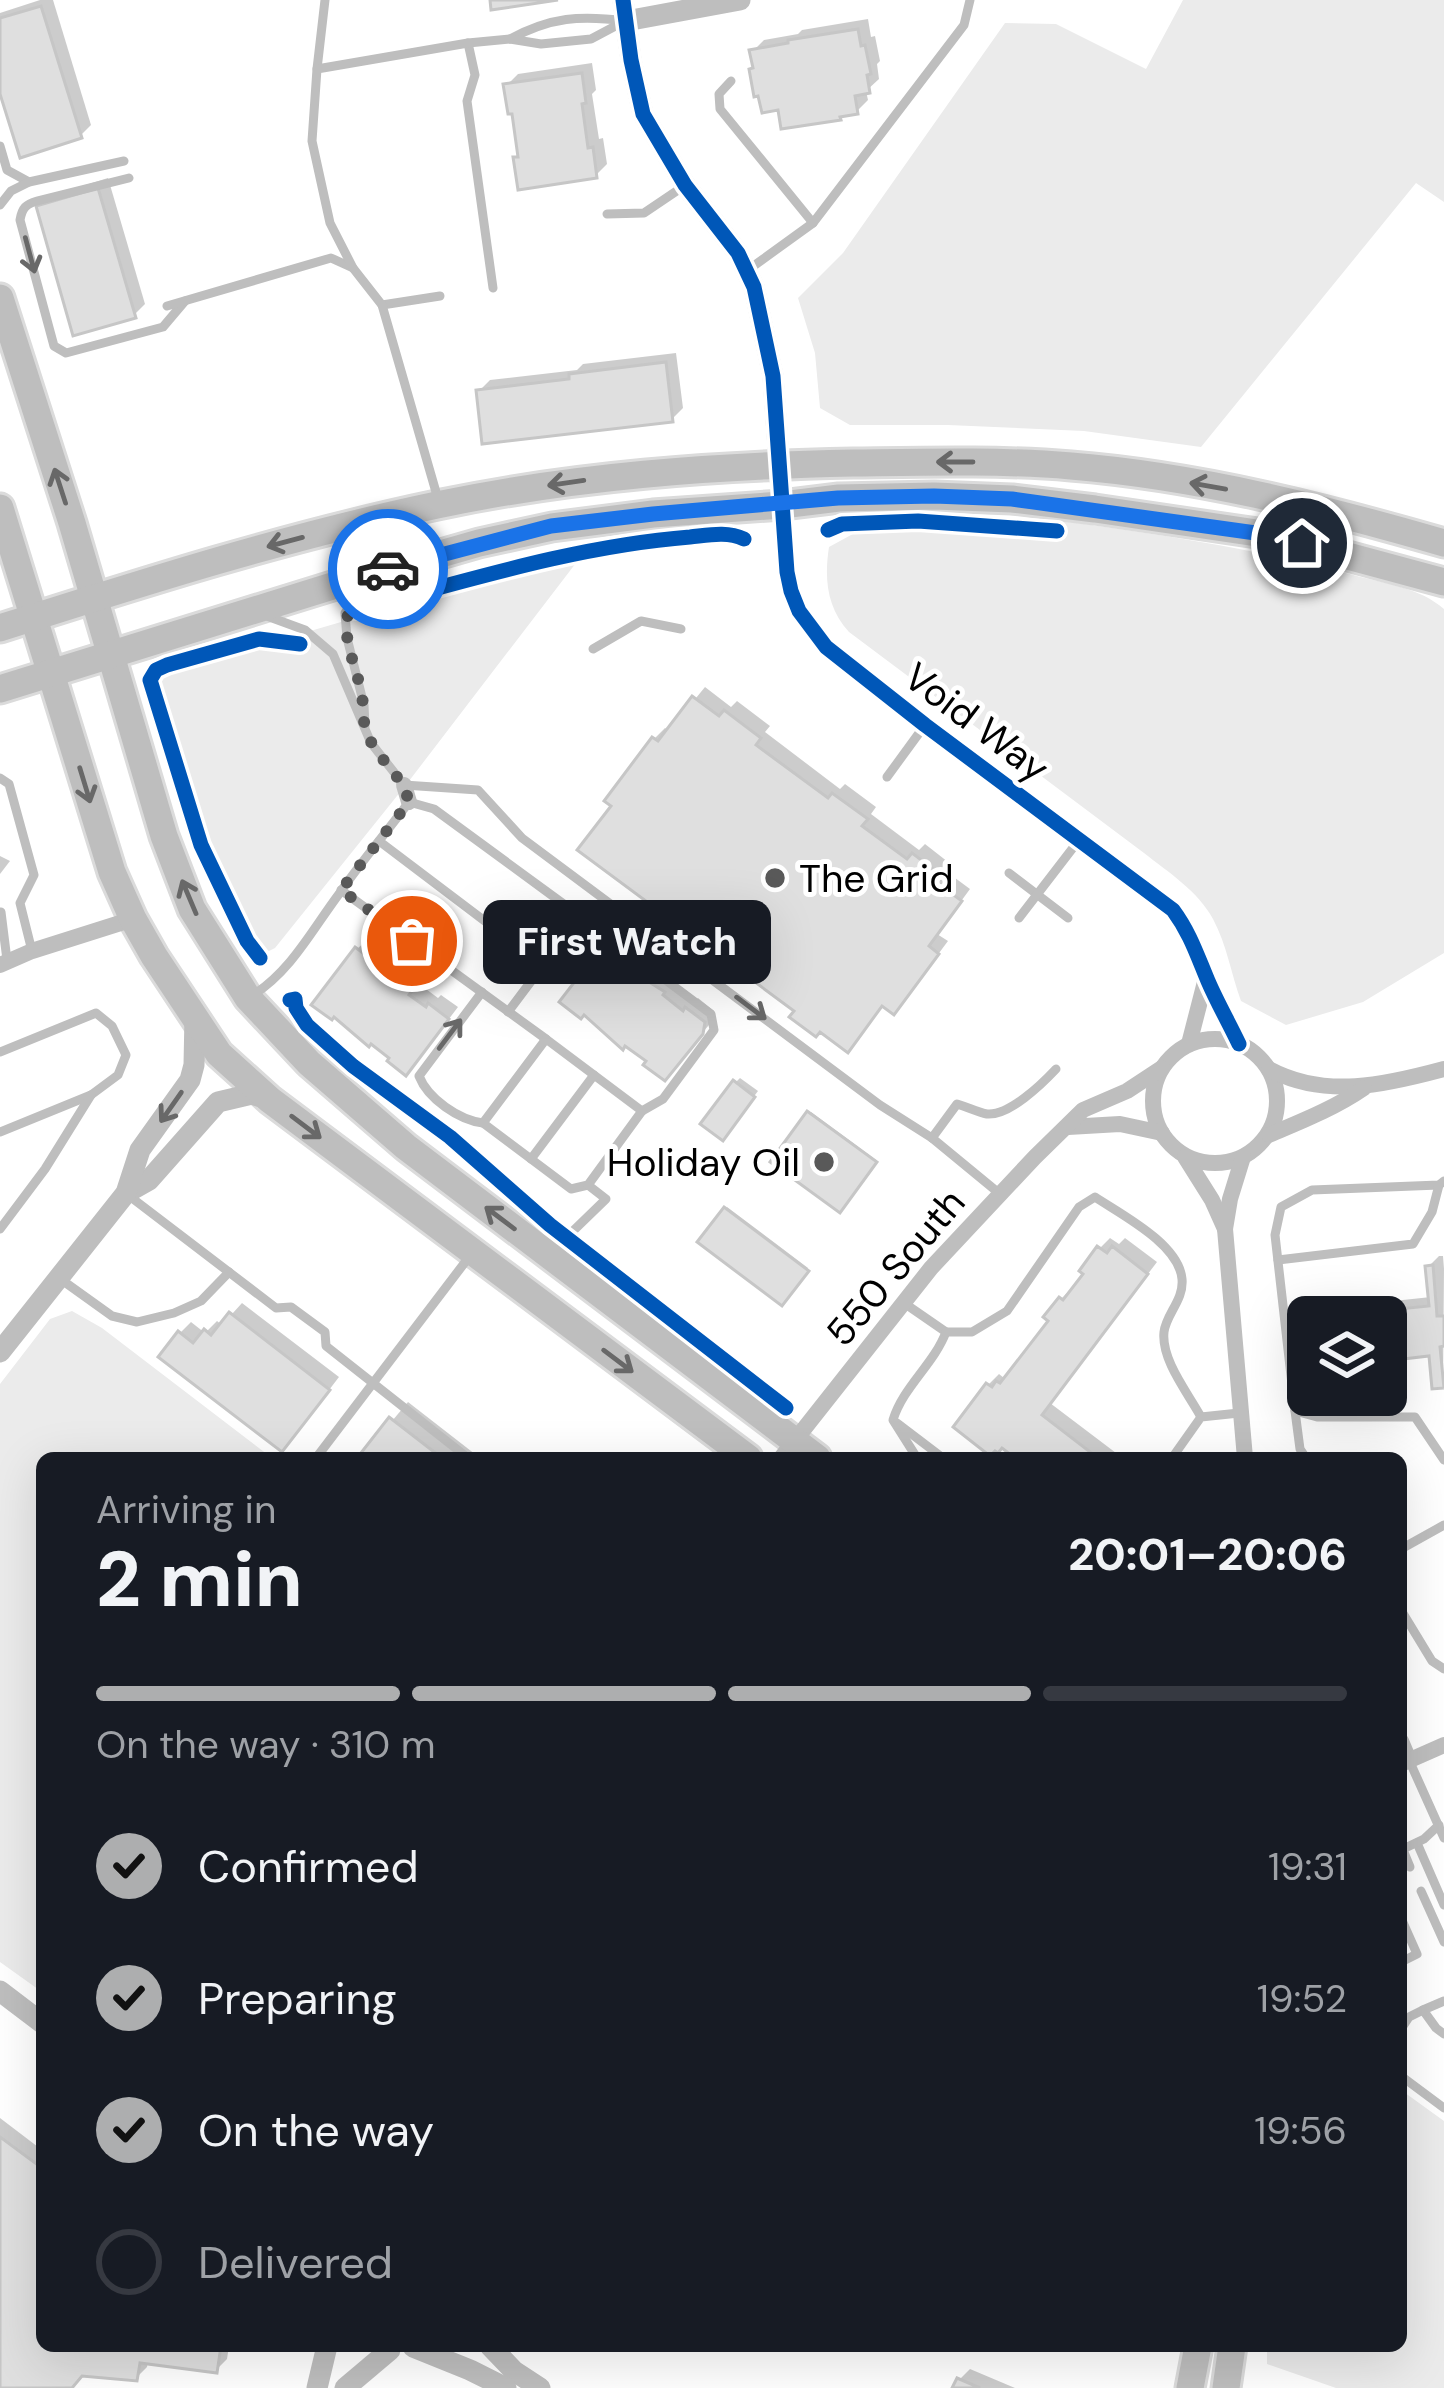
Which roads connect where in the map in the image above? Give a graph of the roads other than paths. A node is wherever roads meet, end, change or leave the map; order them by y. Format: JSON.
{"nodes":[{"id":1,"x":325,"y":0,"type":"edge"},
{"id":2,"x":740,"y":0,"type":"edge"},
{"id":3,"x":970,"y":0,"type":"edge"},
{"id":4,"x":624,"y":11,"type":"edge"},
{"id":5,"x":510,"y":38,"type":"junction"},
{"id":6,"x":468,"y":43,"type":"junction"},
{"id":7,"x":317,"y":69,"type":"junction"},
{"id":8,"x":731,"y":81,"type":"dead end"},
{"id":9,"x":0,"y":146,"type":"edge"},
{"id":10,"x":124,"y":160,"type":"dead end"},
{"id":11,"x":129,"y":178,"type":"dead end"},
{"id":12,"x":29,"y":182,"type":"junction"},
{"id":13,"x":685,"y":185,"type":"junction"},
{"id":14,"x":0,"y":206,"type":"edge"},
{"id":15,"x":608,"y":214,"type":"dead end"},
{"id":16,"x":812,"y":223,"type":"junction"},
{"id":17,"x":352,"y":268,"type":"junction"},
{"id":18,"x":746,"y":271,"type":"junction"},
{"id":19,"x":493,"y":288,"type":"dead end"},
{"id":20,"x":440,"y":296,"type":"dead end"},
{"id":21,"x":0,"y":298,"type":"edge"},
{"id":22,"x":185,"y":301,"type":"junction"},
{"id":23,"x":382,"y":305,"type":"junction"},
{"id":24,"x":167,"y":306,"type":"dead end"},
{"id":25,"x":780,"y":483,"type":"junction"},
{"id":26,"x":439,"y":504,"type":"junction"},
{"id":27,"x":0,"y":508,"type":"edge"},
{"id":28,"x":1444,"y":543,"type":"edge"},
{"id":29,"x":371,"y":574,"type":"junction"},
{"id":30,"x":1444,"y":582,"type":"edge"},
{"id":31,"x":94,"y":598,"type":"junction"},
{"id":32,"x":255,"y":611,"type":"junction"},
{"id":33,"x":33,"y":617,"type":"junction"},
{"id":34,"x":0,"y":628,"type":"edge"},
{"id":35,"x":681,"y":629,"type":"dead end"},
{"id":36,"x":592,"y":649,"type":"dead end"},
{"id":37,"x":110,"y":654,"type":"junction"},
{"id":38,"x":50,"y":674,"type":"junction"},
{"id":39,"x":0,"y":689,"type":"edge"},
{"id":40,"x":925,"y":725,"type":"junction"},
{"id":41,"x":365,"y":731,"type":"junction"},
{"id":42,"x":886,"y":777,"type":"dead end"},
{"id":43,"x":0,"y":778,"type":"edge"},
{"id":44,"x":406,"y":794,"type":"junction"},
{"id":45,"x":1079,"y":840,"type":"junction"},
{"id":46,"x":380,"y":841,"type":"junction"},
{"id":47,"x":1009,"y":873,"type":"dead end"},
{"id":48,"x":341,"y":890,"type":"junction"},
{"id":49,"x":1036,"y":895,"type":"junction"},
{"id":50,"x":20,"y":903,"type":"junction"},
{"id":51,"x":1,"y":912,"type":"edge"},
{"id":52,"x":580,"y":916,"type":"junction"},
{"id":53,"x":1019,"y":918,"type":"dead end"},
{"id":54,"x":1068,"y":918,"type":"dead end"},
{"id":55,"x":133,"y":919,"type":"junction"},
{"id":56,"x":32,"y":951,"type":"junction"},
{"id":57,"x":4,"y":963,"type":"edge"},
{"id":58,"x":543,"y":965,"type":"junction"},
{"id":59,"x":1206,"y":977,"type":"junction"},
{"id":60,"x":482,"y":992,"type":"junction"},
{"id":61,"x":248,"y":998,"type":"junction"},
{"id":62,"x":508,"y":1012,"type":"junction"},
{"id":63,"x":195,"y":1016,"type":"junction"},
{"id":64,"x":546,"y":1040,"type":"junction"},
{"id":65,"x":1189,"y":1044,"type":"junction"},
{"id":66,"x":1239,"y":1044,"type":"junction"},
{"id":67,"x":0,"y":1052,"type":"edge"},
{"id":68,"x":1162,"y":1068,"type":"junction"},
{"id":69,"x":1056,"y":1069,"type":"dead end"},
{"id":70,"x":1268,"y":1069,"type":"junction"},
{"id":71,"x":1444,"y":1070,"type":"edge"},
{"id":72,"x":594,"y":1075,"type":"junction"},
{"id":73,"x":1365,"y":1088,"type":"junction"},
{"id":74,"x":91,"y":1095,"type":"junction"},
{"id":75,"x":270,"y":1100,"type":"junction"},
{"id":76,"x":642,"y":1111,"type":"junction"},
{"id":77,"x":483,"y":1123,"type":"junction"},
{"id":78,"x":1068,"y":1127,"type":"junction"},
{"id":79,"x":0,"y":1132,"type":"edge"},
{"id":80,"x":1162,"y":1133,"type":"junction"},
{"id":81,"x":1269,"y":1135,"type":"junction"},
{"id":82,"x":932,"y":1138,"type":"junction"},
{"id":83,"x":1185,"y":1156,"type":"junction"},
{"id":84,"x":1244,"y":1157,"type":"junction"},
{"id":85,"x":531,"y":1159,"type":"junction"},
{"id":86,"x":1442,"y":1183,"type":"edge"},
{"id":87,"x":588,"y":1185,"type":"junction"},
{"id":88,"x":126,"y":1193,"type":"junction"},
{"id":89,"x":1000,"y":1194,"type":"junction"},
{"id":90,"x":0,"y":1228,"type":"edge"},
{"id":91,"x":1225,"y":1229,"type":"junction"},
{"id":92,"x":472,"y":1252,"type":"junction"},
{"id":93,"x":553,"y":1258,"type":"junction"},
{"id":94,"x":1278,"y":1260,"type":"junction"},
{"id":95,"x":229,"y":1272,"type":"junction"},
{"id":96,"x":59,"y":1278,"type":"junction"},
{"id":97,"x":904,"y":1303,"type":"junction"},
{"id":98,"x":946,"y":1332,"type":"junction"},
{"id":99,"x":1287,"y":1340,"type":"edge"},
{"id":100,"x":0,"y":1352,"type":"edge"},
{"id":101,"x":372,"y":1384,"type":"junction"},
{"id":102,"x":1239,"y":1413,"type":"junction"},
{"id":103,"x":1296,"y":1416,"type":"edge"},
{"id":104,"x":1313,"y":1416,"type":"edge"},
{"id":105,"x":1201,"y":1417,"type":"junction"},
{"id":106,"x":893,"y":1420,"type":"junction"},
{"id":107,"x":321,"y":1452,"type":"edge"},
{"id":108,"x":460,"y":1452,"type":"edge"},
{"id":109,"x":740,"y":1452,"type":"edge"},
{"id":110,"x":797,"y":1452,"type":"edge"},
{"id":111,"x":913,"y":1452,"type":"edge"},
{"id":112,"x":935,"y":1452,"type":"edge"},
{"id":113,"x":1176,"y":1452,"type":"edge"},
{"id":114,"x":1244,"y":1452,"type":"edge"},
{"id":115,"x":1302,"y":1452,"type":"edge"},
{"id":116,"x":1444,"y":1460,"type":"edge"},
{"id":117,"x":1444,"y":1525,"type":"edge"},
{"id":118,"x":1407,"y":1547,"type":"edge"},
{"id":119,"x":1407,"y":1620,"type":"edge"},
{"id":120,"x":1444,"y":1670,"type":"edge"},
{"id":121,"x":1444,"y":1745,"type":"edge"},
{"id":122,"x":1407,"y":1761,"type":"edge"},
{"id":123,"x":1407,"y":1765,"type":"edge"},
{"id":124,"x":1441,"y":1824,"type":"edge"},
{"id":125,"x":1444,"y":1838,"type":"edge"},
{"id":126,"x":1417,"y":1843,"type":"junction"},
{"id":127,"x":1407,"y":1848,"type":"edge"},
{"id":128,"x":1407,"y":1861,"type":"edge"},
{"id":129,"x":1410,"y":1867,"type":"dead end"},
{"id":130,"x":1421,"y":1891,"type":"dead end"},
{"id":131,"x":1444,"y":1905,"type":"edge"},
{"id":132,"x":1407,"y":1932,"type":"edge"},
{"id":133,"x":1444,"y":1942,"type":"edge"},
{"id":134,"x":1417,"y":1954,"type":"junction"},
{"id":135,"x":1407,"y":1960,"type":"edge"},
{"id":136,"x":0,"y":1991,"type":"edge"},
{"id":137,"x":1444,"y":2001,"type":"edge"},
{"id":138,"x":1424,"y":2010,"type":"junction"},
{"id":139,"x":1407,"y":2014,"type":"edge"},
{"id":140,"x":1409,"y":2017,"type":"junction"},
{"id":141,"x":36,"y":2018,"type":"edge"},
{"id":142,"x":1407,"y":2020,"type":"edge"},
{"id":143,"x":1444,"y":2034,"type":"edge"},
{"id":144,"x":1407,"y":2081,"type":"edge"},
{"id":145,"x":1444,"y":2108,"type":"edge"},
{"id":146,"x":326,"y":2352,"type":"edge"},
{"id":147,"x":391,"y":2352,"type":"edge"},
{"id":148,"x":414,"y":2352,"type":"edge"},
{"id":149,"x":496,"y":2352,"type":"edge"},
{"id":150,"x":1197,"y":2352,"type":"edge"},
{"id":151,"x":1231,"y":2352,"type":"edge"},
{"id":152,"x":317,"y":2388,"type":"edge"},
{"id":153,"x":345,"y":2388,"type":"edge"},
{"id":154,"x":506,"y":2388,"type":"edge"},
{"id":155,"x":540,"y":2388,"type":"edge"},
{"id":156,"x":1190,"y":2388,"type":"edge"},
{"id":157,"x":1226,"y":2388,"type":"edge"}],
"edges":[{"from":1,"to":7,"type":"lane"},
{"from":2,"to":4,"type":"street"},
{"from":3,"to":16,"type":"lane"},
{"from":4,"to":5,"type":"lane"},
{"from":4,"to":5,"type":"lane"},
{"from":4,"to":13,"type":"street"},
{"from":5,"to":6,"type":"lane"},
{"from":6,"to":7,"type":"lane"},
{"from":6,"to":19,"type":"lane"},
{"from":7,"to":17,"type":"lane"},
{"from":8,"to":16,"type":"lane"},
{"from":9,"to":12,"type":"lane"},
{"from":10,"to":12,"type":"lane"},
{"from":11,"to":22,"type":"lane","one_way":true},
{"from":12,"to":14,"type":"lane"},
{"from":13,"to":15,"type":"lane"},
{"from":13,"to":18,"type":"street"},
{"from":16,"to":18,"type":"lane"},
{"from":17,"to":22,"type":"lane"},
{"from":17,"to":23,"type":"lane"},
{"from":18,"to":25,"type":"street"},
{"from":20,"to":23,"type":"lane"},
{"from":31,"to":21,"type":"main road","one_way":true},
{"from":22,"to":24,"type":"lane"},
{"from":23,"to":26,"type":"lane"},
{"from":25,"to":26,"type":"main road","one_way":true},
{"from":28,"to":25,"type":"main road","one_way":true},
{"from":25,"to":29,"type":"main road"},
{"from":25,"to":30,"type":"main road"},
{"from":25,"to":40,"type":"street","name":"Void Way"},
{"from":26,"to":31,"type":"main road","one_way":true},
{"from":27,"to":33,"type":"main road"},
{"from":29,"to":32,"type":"main road"},
{"from":29,"to":41,"type":"lane"},
{"from":31,"to":33,"type":"main road"},
{"from":31,"to":37,"type":"main road"},
{"from":32,"to":37,"type":"main road"},
{"from":32,"to":41,"type":"lane"},
{"from":33,"to":34,"type":"main road"},
{"from":33,"to":38,"type":"main road"},
{"from":35,"to":36,"type":"lane"},
{"from":37,"to":38,"type":"main road"},
{"from":61,"to":37,"type":"main road","one_way":true},
{"from":38,"to":39,"type":"main road"},
{"from":38,"to":55,"type":"main road","one_way":true},
{"from":40,"to":42,"type":"lane"},
{"from":40,"to":45,"type":"street","name":"Void Way"},
{"from":41,"to":44,"type":"lane"},
{"from":43,"to":50,"type":"lane"},
{"from":44,"to":46,"type":"lane"},
{"from":44,"to":52,"type":"lane"},
{"from":44,"to":82,"type":"lane","one_way":true},
{"from":45,"to":49,"type":"lane"},
{"from":45,"to":59,"type":"street","name":"Void Way"},
{"from":46,"to":48,"type":"lane"},
{"from":46,"to":58,"type":"lane"},
{"from":47,"to":49,"type":"lane"},
{"from":48,"to":60,"type":"lane"},
{"from":48,"to":61,"type":"lane"},
{"from":49,"to":53,"type":"lane"},
{"from":49,"to":54,"type":"lane"},
{"from":50,"to":51,"type":"lane"},
{"from":50,"to":56,"type":"lane"},
{"from":51,"to":57,"type":"lane"},
{"from":52,"to":58,"type":"lane"},
{"from":52,"to":76,"type":"lane"},
{"from":55,"to":56,"type":"street"},
{"from":55,"to":63,"type":"main road"},
{"from":56,"to":57,"type":"street"},
{"from":58,"to":62,"type":"lane"},
{"from":59,"to":65,"type":"street"},
{"from":59,"to":66,"type":"street","name":"Void Way"},
{"from":60,"to":62,"type":"lane"},
{"from":77,"to":60,"type":"lane","one_way":true},
{"from":93,"to":61,"type":"main road","one_way":true},
{"from":62,"to":64,"type":"lane"},
{"from":63,"to":75,"type":"main road"},
{"from":63,"to":88,"type":"street","one_way":true},
{"from":64,"to":72,"type":"lane"},
{"from":64,"to":77,"type":"lane"},
{"from":65,"to":66,"type":"street"},
{"from":65,"to":68,"type":"street"},
{"from":66,"to":70,"type":"street"},
{"from":67,"to":74,"type":"lane"},
{"from":68,"to":78,"type":"street","name":"550 South"},
{"from":68,"to":80,"type":"street"},
{"from":69,"to":82,"type":"lane"},
{"from":70,"to":73,"type":"street"},
{"from":70,"to":81,"type":"street"},
{"from":71,"to":73,"type":"street"},
{"from":72,"to":76,"type":"lane"},
{"from":72,"to":85,"type":"lane"},
{"from":73,"to":81,"type":"street"},
{"from":74,"to":79,"type":"lane"},
{"from":74,"to":90,"type":"lane"},
{"from":75,"to":88,"type":"street"},
{"from":75,"to":92,"type":"main road","one_way":true},
{"from":76,"to":87,"type":"lane"},
{"from":77,"to":85,"type":"lane"},
{"from":78,"to":80,"type":"street"},
{"from":78,"to":89,"type":"street","name":"550 South"},
{"from":80,"to":83,"type":"street"},
{"from":81,"to":84,"type":"street"},
{"from":82,"to":89,"type":"lane"},
{"from":83,"to":84,"type":"street"},
{"from":83,"to":91,"type":"street"},
{"from":84,"to":91,"type":"street"},
{"from":85,"to":87,"type":"lane"},
{"from":86,"to":94,"type":"lane"},
{"from":86,"to":94,"type":"lane"},
{"from":87,"to":93,"type":"lane"},
{"from":88,"to":95,"type":"lane"},
{"from":88,"to":96,"type":"street"},
{"from":89,"to":97,"type":"street","name":"550 South"},
{"from":91,"to":102,"type":"street"},
{"from":92,"to":101,"type":"lane"},
{"from":92,"to":109,"type":"main road","one_way":true},
{"from":93,"to":110,"type":"main road"},
{"from":94,"to":99,"type":"lane"},
{"from":95,"to":96,"type":"lane"},
{"from":95,"to":101,"type":"lane"},
{"from":96,"to":100,"type":"street"},
{"from":97,"to":98,"type":"lane"},
{"from":97,"to":110,"type":"street","name":"550 South"},
{"from":98,"to":105,"type":"lane"},
{"from":98,"to":106,"type":"lane"},
{"from":101,"to":107,"type":"lane"},
{"from":101,"to":108,"type":"lane"},
{"from":102,"to":105,"type":"lane"},
{"from":102,"to":114,"type":"street"},
{"from":103,"to":115,"type":"lane"},
{"from":104,"to":116,"type":"lane"},
{"from":105,"to":113,"type":"lane"},
{"from":106,"to":111,"type":"lane"},
{"from":106,"to":112,"type":"lane"},
{"from":117,"to":118,"type":"lane"},
{"from":119,"to":120,"type":"lane"},
{"from":121,"to":122,"type":"street"},
{"from":123,"to":124,"type":"lane"},
{"from":124,"to":125,"type":"lane"},
{"from":124,"to":126,"type":"lane"},
{"from":126,"to":127,"type":"lane"},
{"from":126,"to":131,"type":"lane"},
{"from":128,"to":129,"type":"lane"},
{"from":130,"to":133,"type":"lane"},
{"from":132,"to":134,"type":"lane"},
{"from":133,"to":134,"type":"lane"},
{"from":134,"to":135,"type":"lane"},
{"from":136,"to":141,"type":"street"},
{"from":137,"to":138,"type":"lane"},
{"from":138,"to":140,"type":"lane"},
{"from":138,"to":143,"type":"lane"},
{"from":139,"to":140,"type":"lane"},
{"from":140,"to":142,"type":"lane"},
{"from":144,"to":145,"type":"lane"},
{"from":146,"to":152,"type":"street"},
{"from":147,"to":153,"type":"street"},
{"from":148,"to":154,"type":"street"},
{"from":149,"to":155,"type":"street"},
{"from":150,"to":156,"type":"main road"},
{"from":151,"to":157,"type":"main road"}]}
